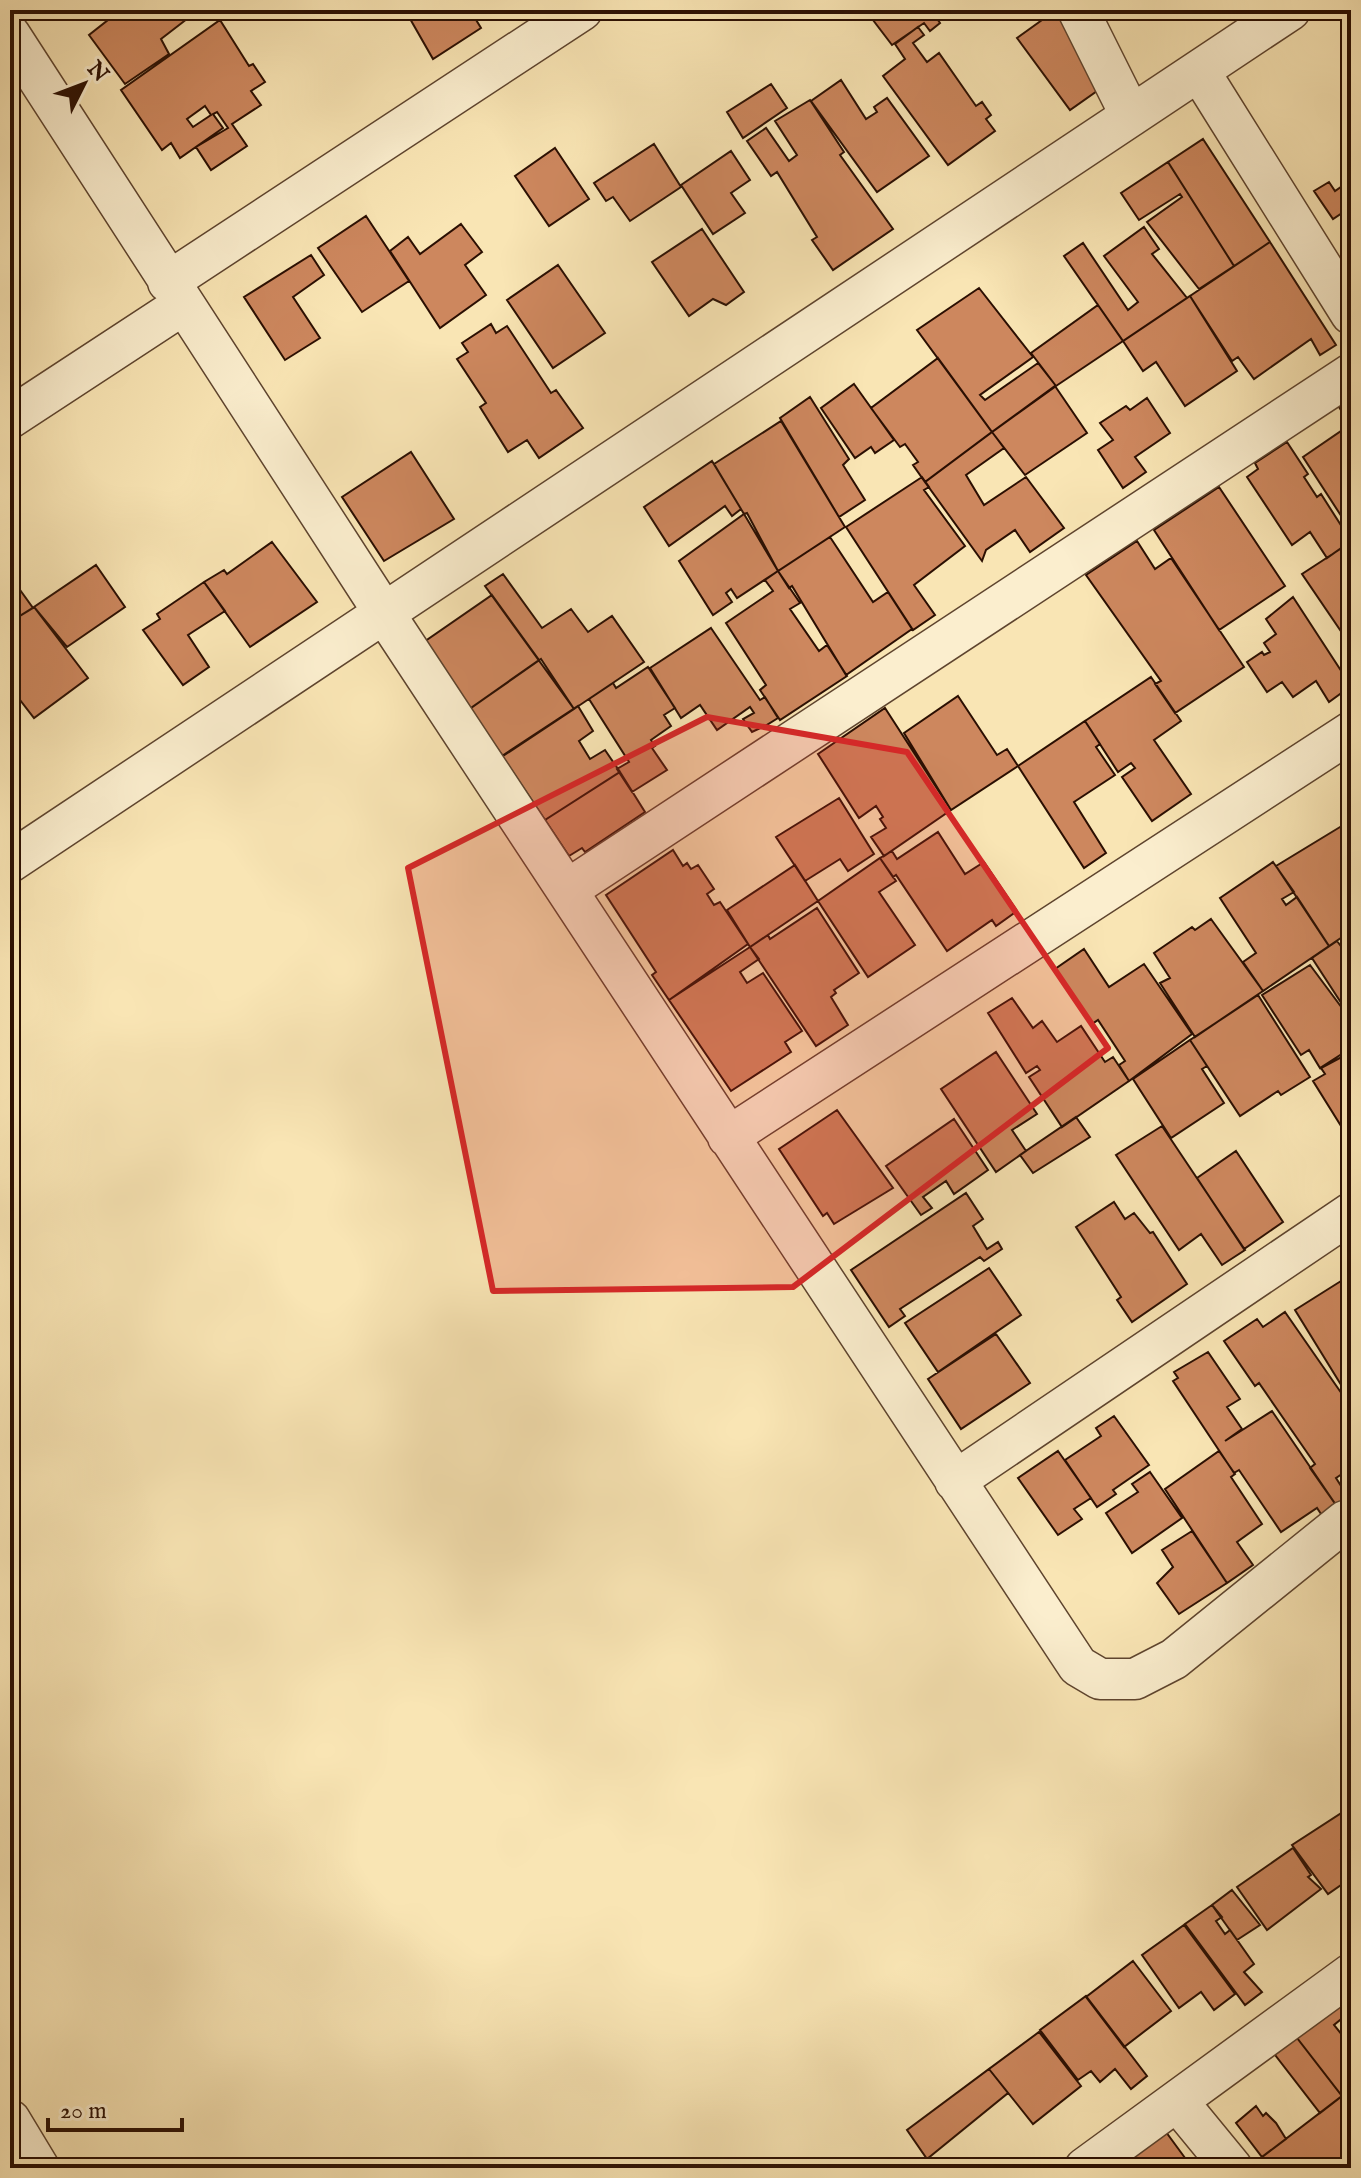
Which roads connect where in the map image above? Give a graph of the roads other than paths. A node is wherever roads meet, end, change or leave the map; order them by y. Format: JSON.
{"nodes":[{"id":1,"x":582,"y":10,"type":"edge"},
{"id":2,"x":1078,"y":10,"type":"edge"},
{"id":3,"x":1290,"y":10,"type":"edge"},
{"id":4,"x":10,"y":35,"type":"edge"},
{"id":5,"x":1199,"y":71,"type":"junction"},
{"id":6,"x":1131,"y":116,"type":"junction"},
{"id":7,"x":176,"y":293,"type":"junction"},
{"id":8,"x":1351,"y":314,"type":"edge"},
{"id":9,"x":1351,"y":374,"type":"edge"},
{"id":10,"x":10,"y":418,"type":"edge"},
{"id":11,"x":384,"y":613,"type":"junction"},
{"id":12,"x":1351,"y":732,"type":"edge"},
{"id":13,"x":10,"y":862,"type":"edge"},
{"id":14,"x":567,"y":890,"type":"junction"},
{"id":15,"x":728,"y":1137,"type":"junction"},
{"id":16,"x":1351,"y":1213,"type":"edge"},
{"id":17,"x":955,"y":1481,"type":"junction"},
{"id":18,"x":1345,"y":1521,"type":"dead end"},
{"id":19,"x":1351,"y":1974,"type":"edge"},
{"id":20,"x":1177,"y":2101,"type":"junction"},
{"id":21,"x":10,"y":2120,"type":"edge"},
{"id":22,"x":39,"y":2168,"type":"edge"},
{"id":23,"x":1085,"y":2168,"type":"edge"},
{"id":24,"x":1232,"y":2168,"type":"edge"}],
"edges":[{"from":1,"to":7,"type":"street"},
{"from":2,"to":6,"type":"street"},
{"from":3,"to":5,"type":"street"},
{"from":4,"to":7,"type":"street"},
{"from":5,"to":6,"type":"street"},
{"from":5,"to":8,"type":"street"},
{"from":6,"to":11,"type":"street"},
{"from":7,"to":10,"type":"street"},
{"from":7,"to":11,"type":"street"},
{"from":9,"to":14,"type":"street"},
{"from":11,"to":13,"type":"street"},
{"from":11,"to":14,"type":"street"},
{"from":12,"to":15,"type":"street"},
{"from":14,"to":15,"type":"street"},
{"from":15,"to":17,"type":"street"},
{"from":16,"to":17,"type":"street"},
{"from":17,"to":18,"type":"street"},
{"from":19,"to":20,"type":"street"},
{"from":20,"to":23,"type":"street"},
{"from":20,"to":24,"type":"street"},
{"from":21,"to":22,"type":"street"}]}
